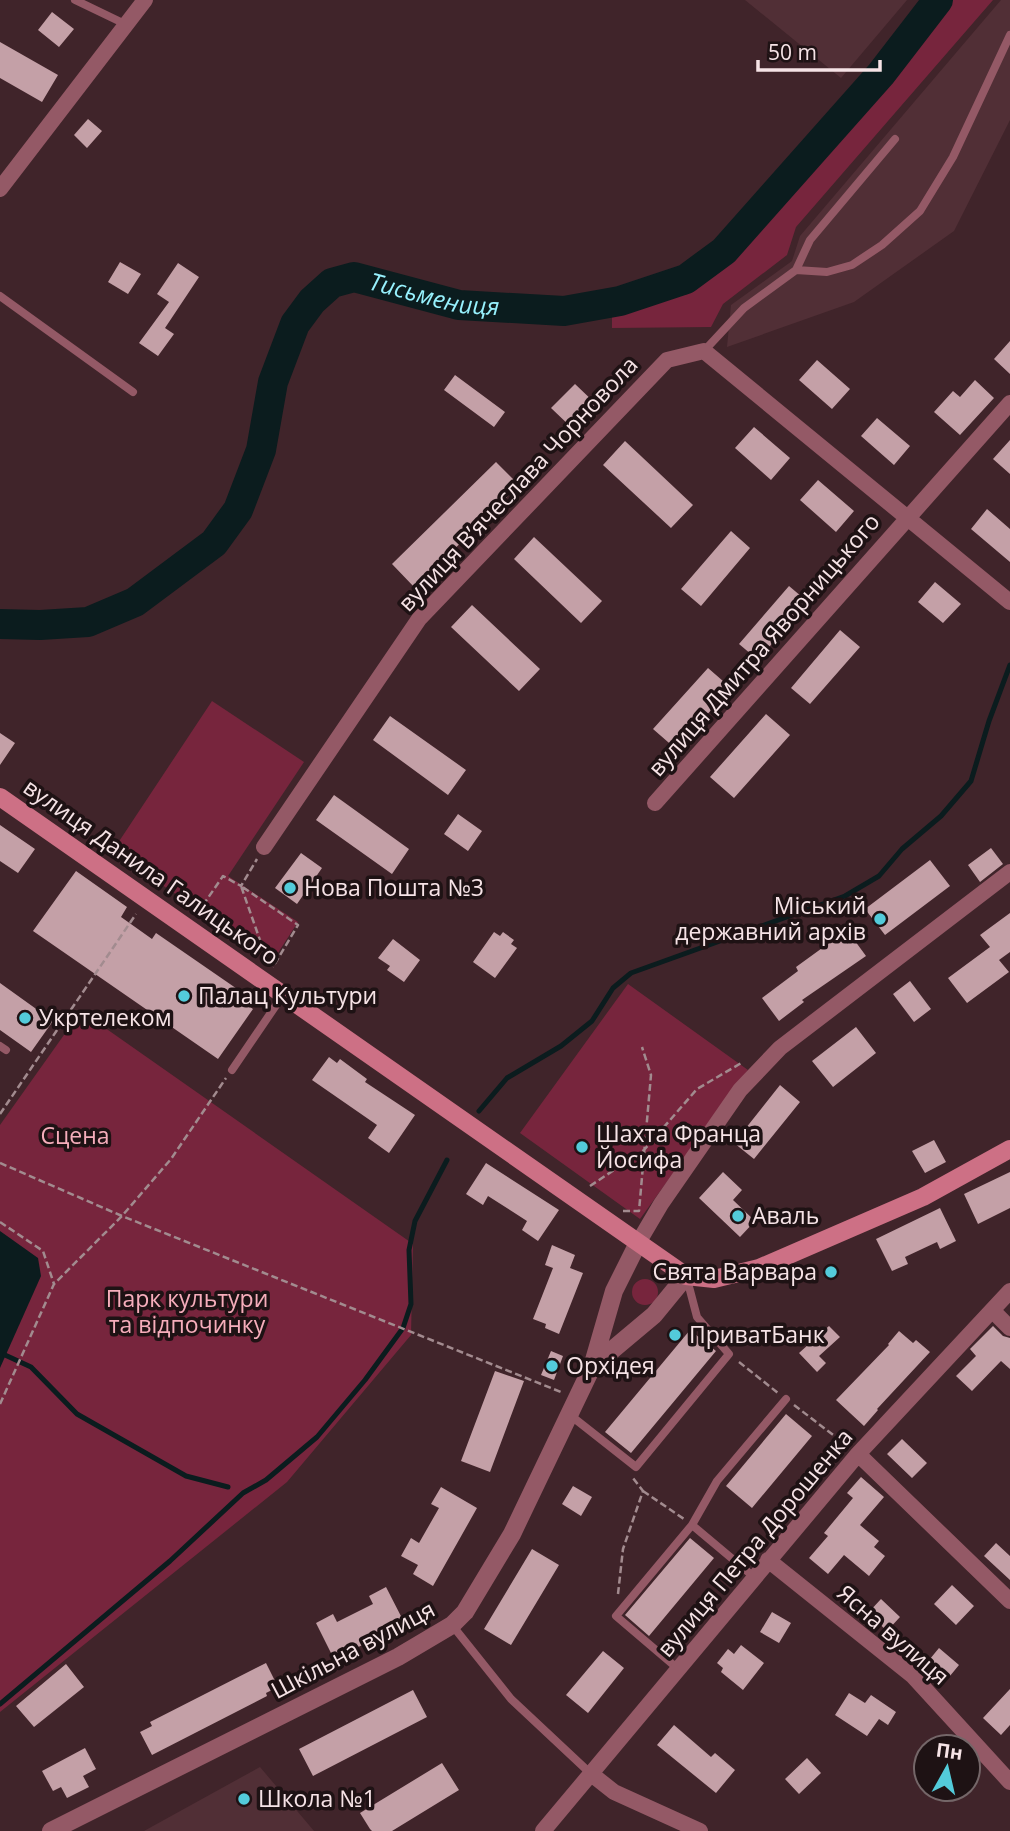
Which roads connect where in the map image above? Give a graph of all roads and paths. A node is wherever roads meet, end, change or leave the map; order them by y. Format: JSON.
{"nodes":[{"id":1,"x":75,"y":0,"type":"edge"},
{"id":2,"x":145,"y":0,"type":"edge"},
{"id":3,"x":125,"y":24,"type":"junction"},
{"id":4,"x":1010,"y":34,"type":"edge"},
{"id":5,"x":895,"y":139,"type":"dead end"},
{"id":6,"x":0,"y":188,"type":"edge"},
{"id":7,"x":796,"y":270,"type":"junction"},
{"id":8,"x":0,"y":296,"type":"edge"},
{"id":9,"x":704,"y":351,"type":"junction"},
{"id":10,"x":133,"y":392,"type":"dead end"},
{"id":11,"x":1010,"y":403,"type":"edge"},
{"id":12,"x":907,"y":517,"type":"junction"},
{"id":13,"x":1010,"y":602,"type":"edge"},
{"id":14,"x":0,"y":797,"type":"edge"},
{"id":15,"x":655,"y":803,"type":"dead end"},
{"id":16,"x":264,"y":848,"type":"joint"},
{"id":17,"x":1010,"y":872,"type":"edge"},
{"id":18,"x":241,"y":886,"type":"junction"},
{"id":19,"x":146,"y":899,"type":"junction"},
{"id":20,"x":194,"y":919,"type":"dead end"},
{"id":21,"x":284,"y":995,"type":"junction"},
{"id":22,"x":642,"y":1047,"type":"dead end"},
{"id":23,"x":744,"y":1061,"type":"dead end"},
{"id":24,"x":232,"y":1070,"type":"joint"},
{"id":25,"x":0,"y":1114,"type":"edge"},
{"id":26,"x":1010,"y":1149,"type":"edge"},
{"id":27,"x":644,"y":1150,"type":"junction"},
{"id":28,"x":0,"y":1163,"type":"edge"},
{"id":29,"x":586,"y":1189,"type":"dead end"},
{"id":30,"x":619,"y":1211,"type":"dead end"},
{"id":31,"x":122,"y":1216,"type":"junction"},
{"id":32,"x":0,"y":1222,"type":"edge"},
{"id":33,"x":638,"y":1243,"type":"junction"},
{"id":34,"x":686,"y":1276,"type":"junction"},
{"id":35,"x":54,"y":1284,"type":"junction"},
{"id":36,"x":1010,"y":1291,"type":"edge"},
{"id":37,"x":993,"y":1311,"type":"junction"},
{"id":38,"x":1010,"y":1328,"type":"edge"},
{"id":39,"x":739,"y":1363,"type":"dead end"},
{"id":40,"x":592,"y":1367,"type":"junction"},
{"id":41,"x":786,"y":1398,"type":"junction"},
{"id":42,"x":0,"y":1404,"type":"edge"},
{"id":43,"x":574,"y":1407,"type":"junction"},
{"id":44,"x":612,"y":1450,"type":"junction"},
{"id":45,"x":858,"y":1454,"type":"junction"},
{"id":46,"x":643,"y":1491,"type":"junction"},
{"id":47,"x":692,"y":1525,"type":"junction"},
{"id":48,"x":768,"y":1560,"type":"junction"},
{"id":49,"x":754,"y":1577,"type":"junction"},
{"id":50,"x":1010,"y":1601,"type":"edge"},
{"id":51,"x":616,"y":1616,"type":"junction"},
{"id":52,"x":452,"y":1625,"type":"junction"},
{"id":53,"x":677,"y":1668,"type":"junction"},
{"id":54,"x":590,"y":1773,"type":"junction"},
{"id":55,"x":1010,"y":1782,"type":"edge"},
{"id":56,"x":51,"y":1831,"type":"edge"},
{"id":57,"x":542,"y":1831,"type":"edge"},
{"id":58,"x":699,"y":1831,"type":"edge"}],
"edges":[{"from":1,"to":3,"type":"lane"},
{"from":2,"to":3,"type":"street"},
{"from":3,"to":6,"type":"street"},
{"from":4,"to":7,"type":"lane"},
{"from":5,"to":7,"type":"lane"},
{"from":7,"to":9,"type":"lane"},
{"from":8,"to":10,"type":"lane"},
{"from":9,"to":12,"type":"street","name":"вулиця Дмитра Яворницького"},
{"from":9,"to":16,"type":"street","name":"вулиця Вʼячеслава Чорновола"},
{"from":11,"to":12,"type":"street","name":"вулиця Дмитра Яворницького"},
{"from":12,"to":13,"type":"street","name":"вулиця Дмитра Яворницького"},
{"from":12,"to":15,"type":"street","name":"вулиця Дмитра Яворницького"},
{"from":14,"to":19,"type":"main road","name":"вулиця Данила Галицького"},
{"from":16,"to":18,"type":"path"},
{"from":17,"to":33,"type":"street"},
{"from":18,"to":18,"type":"path"},
{"from":18,"to":20,"type":"path"},
{"from":19,"to":21,"type":"main road","name":"вулиця Данила Галицького"},
{"from":19,"to":25,"type":"path"},
{"from":21,"to":24,"type":"lane"},
{"from":21,"to":33,"type":"main road","name":"вулиця Данила Галицького"},
{"from":22,"to":27,"type":"path"},
{"from":23,"to":27,"type":"path"},
{"from":24,"to":31,"type":"path"},
{"from":26,"to":34,"type":"main road"},
{"from":27,"to":29,"type":"path"},
{"from":27,"to":30,"type":"path"},
{"from":28,"to":31,"type":"path"},
{"from":31,"to":35,"type":"path"},
{"from":31,"to":43,"type":"path"},
{"from":32,"to":35,"type":"path"},
{"from":33,"to":34,"type":"main road","name":"вулиця Данила Галицького"},
{"from":33,"to":40,"type":"street","name":"Шкільна вулиця"},
{"from":34,"to":40,"type":"street","name":"Шкільна вулиця"},
{"from":34,"to":44,"type":"lane"},
{"from":35,"to":42,"type":"path"},
{"from":36,"to":37,"type":"street","name":"вулиця Петра Дорошенка"},
{"from":37,"to":38,"type":"street"},
{"from":37,"to":45,"type":"street","name":"вулиця Петра Дорошенка"},
{"from":39,"to":41,"type":"path"},
{"from":40,"to":43,"type":"street","name":"Шкільна вулиця"},
{"from":41,"to":45,"type":"path"},
{"from":41,"to":47,"type":"lane"},
{"from":43,"to":44,"type":"lane"},
{"from":43,"to":52,"type":"street","name":"Шкільна вулиця"},
{"from":44,"to":46,"type":"path"},
{"from":45,"to":48,"type":"street","name":"вулиця Петра Дорошенка"},
{"from":45,"to":50,"type":"street"},
{"from":46,"to":47,"type":"path"},
{"from":46,"to":51,"type":"path"},
{"from":47,"to":49,"type":"lane"},
{"from":47,"to":51,"type":"lane"},
{"from":48,"to":49,"type":"street","name":"вулиця Петра Дорошенка"},
{"from":48,"to":55,"type":"street","name":"Ясна вулиця"},
{"from":49,"to":53,"type":"street","name":"вулиця Петра Дорошенка"},
{"from":51,"to":53,"type":"lane"},
{"from":52,"to":54,"type":"lane"},
{"from":52,"to":56,"type":"street","name":"Шкільна вулиця"},
{"from":53,"to":54,"type":"street","name":"вулиця Петра Дорошенка"},
{"from":54,"to":57,"type":"street","name":"вулиця Петра Дорошенка"},
{"from":54,"to":58,"type":"street"}]}
